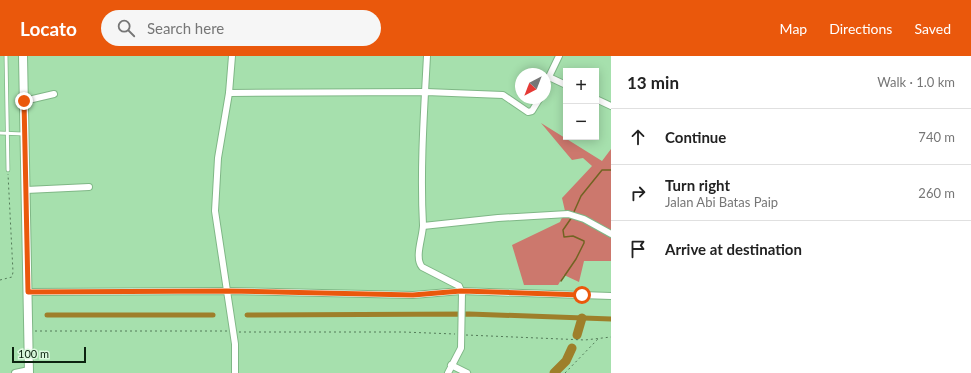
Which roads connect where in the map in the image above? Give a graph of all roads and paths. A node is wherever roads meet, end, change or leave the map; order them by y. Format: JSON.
{"nodes":[{"id":1,"x":6,"y":56,"type":"edge"},
{"id":2,"x":23,"y":56,"type":"edge"},
{"id":3,"x":232,"y":56,"type":"edge"},
{"id":4,"x":427,"y":56,"type":"edge"},
{"id":5,"x":559,"y":56,"type":"edge"},
{"id":6,"x":551,"y":71,"type":"edge"},
{"id":7,"x":551,"y":78,"type":"edge"},
{"id":8,"x":563,"y":84,"type":"edge"},
{"id":9,"x":426,"y":92,"type":"junction"},
{"id":10,"x":229,"y":93,"type":"junction"},
{"id":11,"x":54,"y":94,"type":"dead end"},
{"id":12,"x":599,"y":100,"type":"edge"},
{"id":13,"x":24,"y":101,"type":"junction"},
{"id":14,"x":515,"y":103,"type":"edge"},
{"id":15,"x":516,"y":104,"type":"edge"},
{"id":16,"x":536,"y":104,"type":"edge"},
{"id":17,"x":611,"y":106,"type":"edge"},
{"id":18,"x":0,"y":133,"type":"edge"},
{"id":19,"x":7,"y":134,"type":"junction"},
{"id":20,"x":25,"y":134,"type":"junction"},
{"id":21,"x":8,"y":170,"type":"joint"},
{"id":22,"x":89,"y":187,"type":"dead end"},
{"id":23,"x":26,"y":190,"type":"junction"},
{"id":24,"x":423,"y":226,"type":"junction"},
{"id":25,"x":611,"y":234,"type":"edge"},
{"id":26,"x":0,"y":280,"type":"edge"},
{"id":27,"x":227,"y":291,"type":"junction"},
{"id":28,"x":461,"y":293,"type":"junction"},
{"id":29,"x":28,"y":294,"type":"junction"},
{"id":30,"x":611,"y":296,"type":"edge"},
{"id":31,"x":28,"y":329,"type":"junction"},
{"id":32,"x":461,"y":331,"type":"junction"},
{"id":33,"x":233,"y":332,"type":"junction"},
{"id":34,"x":611,"y":337,"type":"edge"},
{"id":35,"x":599,"y":339,"type":"junction"},
{"id":36,"x":451,"y":365,"type":"junction"},
{"id":37,"x":29,"y":372,"type":"edge"},
{"id":38,"x":15,"y":373,"type":"edge"},
{"id":39,"x":235,"y":373,"type":"edge"},
{"id":40,"x":448,"y":373,"type":"edge"},
{"id":41,"x":467,"y":373,"type":"edge"},
{"id":42,"x":565,"y":373,"type":"edge"}],
"edges":[{"from":1,"to":19,"type":"lane"},
{"from":2,"to":13,"type":"main road"},
{"from":3,"to":10,"type":"street"},
{"from":4,"to":9,"type":"street"},
{"from":5,"to":6,"type":"street"},
{"from":7,"to":8,"type":"street"},
{"from":9,"to":10,"type":"street"},
{"from":9,"to":14,"type":"street"},
{"from":9,"to":24,"type":"street"},
{"from":10,"to":27,"type":"street"},
{"from":11,"to":13,"type":"street"},
{"from":12,"to":17,"type":"street"},
{"from":13,"to":20,"type":"main road"},
{"from":15,"to":16,"type":"street"},
{"from":18,"to":19,"type":"lane"},
{"from":19,"to":20,"type":"lane"},
{"from":19,"to":21,"type":"lane"},
{"from":20,"to":23,"type":"main road"},
{"from":21,"to":26,"type":"path"},
{"from":22,"to":23,"type":"street"},
{"from":23,"to":29,"type":"main road"},
{"from":24,"to":25,"type":"street"},
{"from":24,"to":28,"type":"street"},
{"from":27,"to":28,"type":"street"},
{"from":27,"to":29,"type":"street"},
{"from":27,"to":33,"type":"street"},
{"from":28,"to":30,"type":"street"},
{"from":28,"to":32,"type":"street"},
{"from":29,"to":31,"type":"main road"},
{"from":31,"to":33,"type":"path"},
{"from":31,"to":37,"type":"main road"},
{"from":32,"to":33,"type":"path"},
{"from":32,"to":35,"type":"path"},
{"from":32,"to":36,"type":"street"},
{"from":33,"to":39,"type":"street"},
{"from":34,"to":35,"type":"path"},
{"from":35,"to":42,"type":"path"},
{"from":36,"to":40,"type":"street"},
{"from":36,"to":41,"type":"street"},
{"from":37,"to":38,"type":"street"}]}
